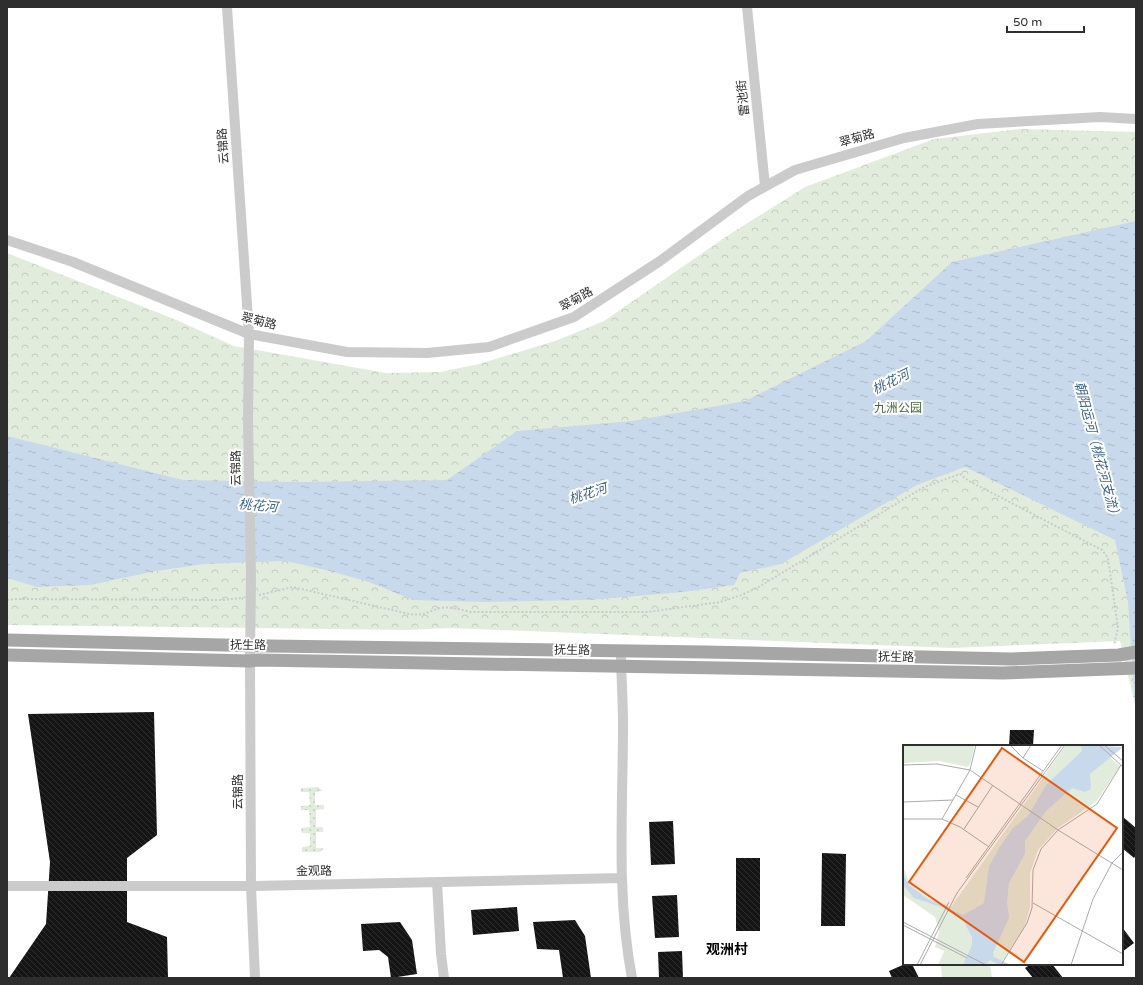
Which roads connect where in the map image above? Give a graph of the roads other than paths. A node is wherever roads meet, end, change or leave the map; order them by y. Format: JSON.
{"nodes":[{"id":1,"x":227,"y":7,"type":"edge"},
{"id":2,"x":747,"y":7,"type":"edge"},
{"id":3,"x":1136,"y":119,"type":"edge"},
{"id":4,"x":765,"y":186,"type":"junction"},
{"id":5,"x":7,"y":240,"type":"edge"},
{"id":6,"x":249,"y":334,"type":"junction"},
{"id":7,"x":7,"y":640,"type":"edge"},
{"id":8,"x":251,"y":645,"type":"junction"},
{"id":9,"x":621,"y":651,"type":"junction"},
{"id":10,"x":1136,"y":652,"type":"edge"},
{"id":11,"x":7,"y":656,"type":"edge"},
{"id":12,"x":250,"y":661,"type":"junction"},
{"id":13,"x":621,"y":666,"type":"junction"},
{"id":14,"x":1136,"y":668,"type":"edge"},
{"id":15,"x":622,"y":878,"type":"junction"},
{"id":16,"x":437,"y":882,"type":"junction"},
{"id":17,"x":7,"y":886,"type":"edge"},
{"id":18,"x":251,"y":886,"type":"junction"},
{"id":19,"x":255,"y":978,"type":"edge"},
{"id":20,"x":444,"y":978,"type":"edge"},
{"id":21,"x":632,"y":978,"type":"edge"}],
"edges":[{"from":1,"to":6,"type":"street","name":"云锦路"},
{"from":2,"to":4,"type":"street","name":"雷池街"},
{"from":3,"to":4,"type":"street","name":"翠菊路"},
{"from":4,"to":6,"type":"street","name":"翠菊路"},
{"from":5,"to":6,"type":"street","name":"翠菊路"},
{"from":6,"to":8,"type":"street","name":"云锦路"},
{"from":7,"to":8,"type":"main road","name":"抚生路"},
{"from":8,"to":9,"type":"main road","name":"抚生路"},
{"from":8,"to":12,"type":"street","name":"云锦路"},
{"from":9,"to":10,"type":"main road","name":"抚生路"},
{"from":9,"to":13,"type":"street"},
{"from":11,"to":12,"type":"main road","name":"抚生路"},
{"from":12,"to":13,"type":"main road","name":"抚生路"},
{"from":12,"to":18,"type":"street","name":"云锦路"},
{"from":13,"to":14,"type":"main road","name":"抚生路"},
{"from":13,"to":15,"type":"street"},
{"from":15,"to":16,"type":"street","name":"金观路"},
{"from":15,"to":21,"type":"street"},
{"from":16,"to":18,"type":"street","name":"金观路"},
{"from":16,"to":20,"type":"street"},
{"from":17,"to":18,"type":"street","name":"金观路"},
{"from":18,"to":19,"type":"street","name":"云锦路"}]}
